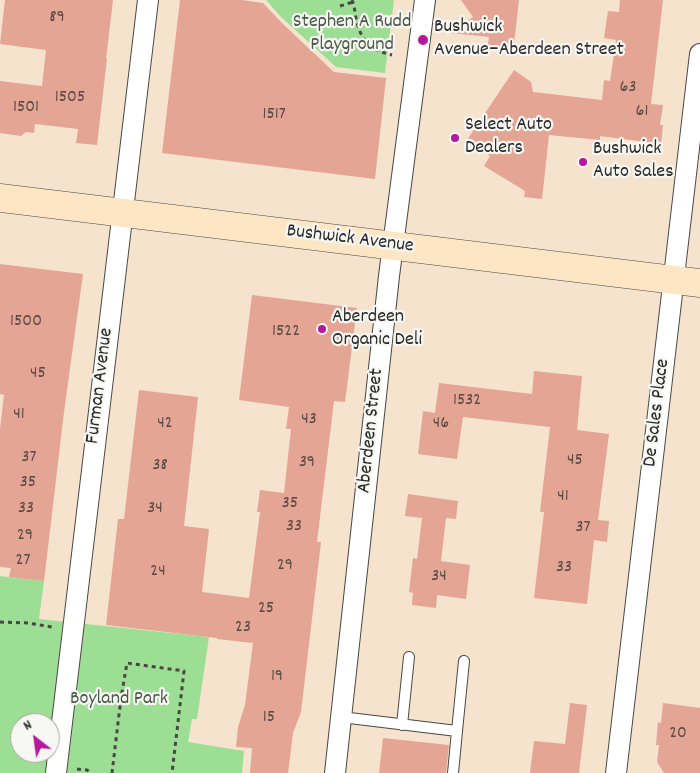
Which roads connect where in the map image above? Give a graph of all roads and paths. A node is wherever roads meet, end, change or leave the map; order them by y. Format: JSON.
{"nodes":[{"id":1,"x":148,"y":0,"type":"edge"},
{"id":2,"x":425,"y":0,"type":"edge"},
{"id":3,"x":352,"y":1,"type":"edge"},
{"id":4,"x":340,"y":6,"type":"dead end"},
{"id":5,"x":700,"y":54,"type":"edge"},
{"id":6,"x":392,"y":55,"type":"dead end"},
{"id":7,"x":0,"y":198,"type":"edge"},
{"id":8,"x":122,"y":213,"type":"junction"},
{"id":9,"x":392,"y":246,"type":"junction"},
{"id":10,"x":687,"y":281,"type":"edge"},
{"id":11,"x":0,"y":622,"type":"edge"},
{"id":12,"x":73,"y":630,"type":"junction"},
{"id":13,"x":409,"y":657,"type":"dead end"},
{"id":14,"x":464,"y":661,"type":"dead end"},
{"id":15,"x":65,"y":694,"type":"junction"},
{"id":16,"x":121,"y":698,"type":"junction"},
{"id":17,"x":342,"y":718,"type":"junction"},
{"id":18,"x":402,"y":725,"type":"junction"},
{"id":19,"x":457,"y":731,"type":"junction"},
{"id":20,"x":56,"y":773,"type":"edge"},
{"id":21,"x":112,"y":773,"type":"edge"},
{"id":22,"x":172,"y":773,"type":"edge"},
{"id":23,"x":335,"y":773,"type":"edge"},
{"id":24,"x":453,"y":773,"type":"edge"},
{"id":25,"x":616,"y":773,"type":"edge"}],
"edges":[{"from":1,"to":8,"type":"street","name":"Furman Avenue"},
{"from":2,"to":9,"type":"street","name":"Aberdeen Street"},
{"from":3,"to":4,"type":"path"},
{"from":3,"to":6,"type":"path"},
{"from":5,"to":10,"type":"street","name":"De Sales Place"},
{"from":7,"to":8,"type":"main road","name":"Bushwick Avenue"},
{"from":8,"to":9,"type":"main road","name":"Bushwick Avenue"},
{"from":8,"to":12,"type":"street","name":"Furman Avenue"},
{"from":9,"to":10,"type":"main road","name":"Bushwick Avenue"},
{"from":9,"to":17,"type":"street","name":"Aberdeen Street"},
{"from":10,"to":25,"type":"street","name":"De Sales Place"},
{"from":11,"to":12,"type":"path"},
{"from":12,"to":15,"type":"street","name":"Furman Avenue"},
{"from":13,"to":18,"type":"lane"},
{"from":14,"to":19,"type":"lane"},
{"from":15,"to":16,"type":"path"},
{"from":15,"to":20,"type":"street","name":"Furman Avenue"},
{"from":16,"to":21,"type":"path"},
{"from":16,"to":22,"type":"path"},
{"from":17,"to":18,"type":"lane"},
{"from":17,"to":23,"type":"street","name":"Aberdeen Street"},
{"from":18,"to":19,"type":"lane"},
{"from":19,"to":24,"type":"lane"}]}
